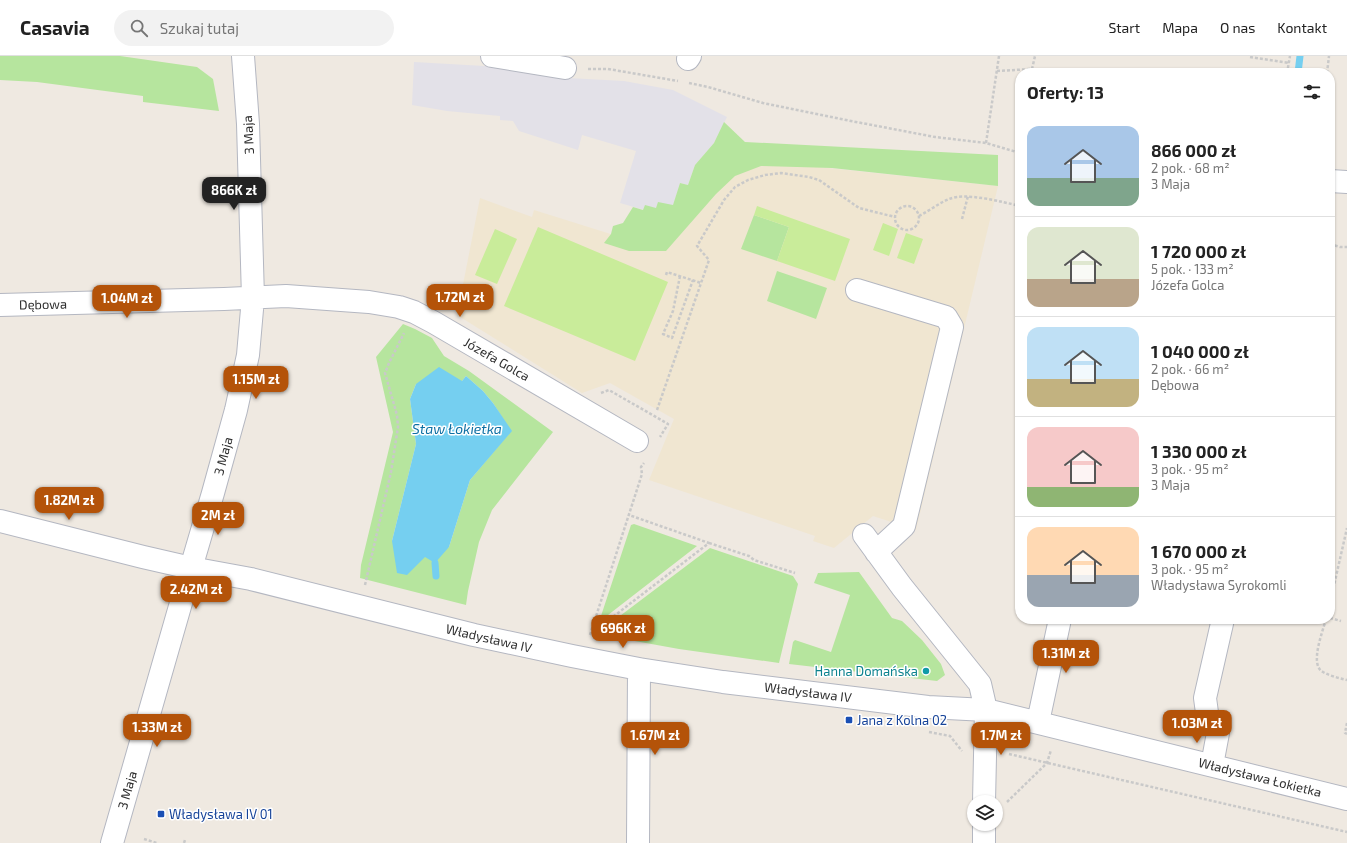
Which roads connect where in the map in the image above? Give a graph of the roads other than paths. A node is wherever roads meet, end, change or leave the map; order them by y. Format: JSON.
{"nodes":[{"id":1,"x":243,"y":56,"type":"edge"},
{"id":2,"x":492,"y":56,"type":"edge"},
{"id":3,"x":565,"y":68,"type":"road end"},
{"id":4,"x":1335,"y":181,"type":"edge"},
{"id":5,"x":1347,"y":182,"type":"edge"},
{"id":6,"x":857,"y":290,"type":"dead end"},
{"id":7,"x":253,"y":298,"type":"junction"},
{"id":8,"x":0,"y":305,"type":"edge"},
{"id":9,"x":637,"y":441,"type":"dead end"},
{"id":10,"x":0,"y":521,"type":"edge"},
{"id":11,"x":190,"y":568,"type":"junction"},
{"id":12,"x":1059,"y":624,"type":"edge"},
{"id":13,"x":1222,"y":624,"type":"edge"},
{"id":14,"x":639,"y":669,"type":"junction"},
{"id":15,"x":986,"y":710,"type":"junction"},
{"id":16,"x":1038,"y":722,"type":"junction"},
{"id":17,"x":1212,"y":765,"type":"junction"},
{"id":18,"x":984,"y":795,"type":"edge"},
{"id":19,"x":1347,"y":799,"type":"edge"},
{"id":20,"x":984,"y":831,"type":"edge"},
{"id":21,"x":112,"y":843,"type":"edge"},
{"id":22,"x":638,"y":843,"type":"edge"},
{"id":23,"x":984,"y":843,"type":"edge"}],
"edges":[{"from":1,"to":7,"type":"street","name":"3 Maja"},
{"from":2,"to":3,"type":"street"},
{"from":4,"to":5,"type":"street"},
{"from":6,"to":15,"type":"street"},
{"from":7,"to":8,"type":"street","name":"Dębowa"},
{"from":7,"to":9,"type":"street","name":"Józefa Golca"},
{"from":7,"to":11,"type":"street","name":"3 Maja"},
{"from":10,"to":11,"type":"street","name":"Władysława IV"},
{"from":11,"to":14,"type":"street","name":"Władysława IV"},
{"from":11,"to":21,"type":"street","name":"3 Maja"},
{"from":12,"to":16,"type":"street"},
{"from":13,"to":17,"type":"street"},
{"from":14,"to":15,"type":"street","name":"Władysława IV"},
{"from":14,"to":22,"type":"street"},
{"from":15,"to":16,"type":"street","name":"Władysława Łokietka"},
{"from":15,"to":18,"type":"street"},
{"from":16,"to":17,"type":"street","name":"Władysława Łokietka"},
{"from":17,"to":19,"type":"street","name":"Władysława Łokietka"},
{"from":20,"to":23,"type":"street"}]}
